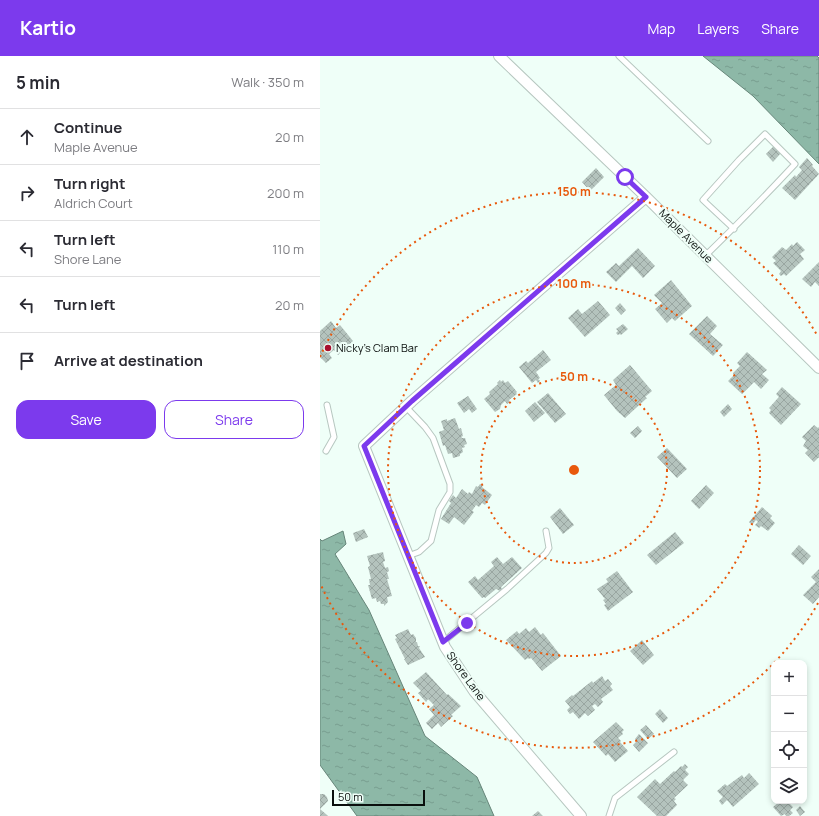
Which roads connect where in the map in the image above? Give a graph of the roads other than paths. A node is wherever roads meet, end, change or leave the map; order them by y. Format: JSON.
{"nodes":[{"id":1,"x":499,"y":56,"type":"edge"},
{"id":2,"x":619,"y":56,"type":"edge"},
{"id":3,"x":708,"y":141,"type":"dead end"},
{"id":4,"x":646,"y":197,"type":"junction"},
{"id":5,"x":734,"y":228,"type":"junction"},
{"id":6,"x":705,"y":256,"type":"junction"},
{"id":7,"x":819,"y":368,"type":"edge"},
{"id":8,"x":327,"y":405,"type":"dead end"},
{"id":9,"x":406,"y":407,"type":"junction"},
{"id":10,"x":326,"y":451,"type":"dead end"},
{"id":11,"x":546,"y":531,"type":"dead end"},
{"id":12,"x":408,"y":556,"type":"junction"},
{"id":13,"x":443,"y":642,"type":"junction"},
{"id":14,"x":674,"y":752,"type":"dead end"},
{"id":15,"x":581,"y":816,"type":"edge"},
{"id":16,"x":609,"y":816,"type":"edge"}],
"edges":[{"from":1,"to":4,"type":"street","name":"Maple Avenue"},
{"from":2,"to":3,"type":"lane"},
{"from":4,"to":6,"type":"street","name":"Maple Avenue"},
{"from":4,"to":9,"type":"street"},
{"from":5,"to":5,"type":"lane"},
{"from":5,"to":6,"type":"lane"},
{"from":6,"to":7,"type":"street","name":"Maple Avenue"},
{"from":8,"to":10,"type":"lane"},
{"from":9,"to":12,"type":"street","name":"Shore Lane"},
{"from":9,"to":12,"type":"lane"},
{"from":11,"to":13,"type":"lane"},
{"from":12,"to":13,"type":"street","name":"Shore Lane"},
{"from":13,"to":15,"type":"street","name":"Shore Lane"},
{"from":14,"to":16,"type":"lane"}]}
